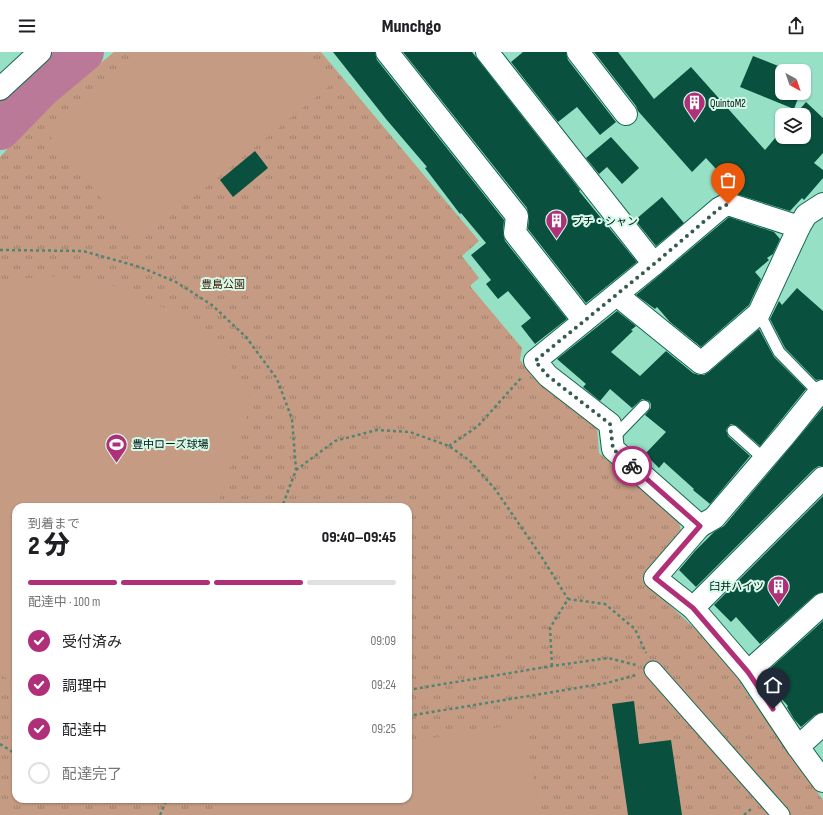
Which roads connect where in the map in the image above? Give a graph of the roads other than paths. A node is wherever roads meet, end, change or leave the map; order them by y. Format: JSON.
{"nodes":[{"id":1,"x":40,"y":52,"type":"edge"},
{"id":2,"x":387,"y":52,"type":"edge"},
{"id":3,"x":487,"y":52,"type":"edge"},
{"id":4,"x":578,"y":52,"type":"edge"},
{"id":5,"x":0,"y":89,"type":"edge"},
{"id":6,"x":626,"y":114,"type":"dead end"},
{"id":7,"x":823,"y":204,"type":"edge"},
{"id":8,"x":799,"y":227,"type":"junction"},
{"id":9,"x":654,"y":264,"type":"junction"},
{"id":10,"x":617,"y":295,"type":"junction"},
{"id":11,"x":759,"y":313,"type":"junction"},
{"id":12,"x":584,"y":321,"type":"junction"},
{"id":13,"x":821,"y":392,"type":"edge"},
{"id":14,"x":644,"y":406,"type":"dead end"},
{"id":15,"x":733,"y":431,"type":"dead end"},
{"id":16,"x":611,"y":439,"type":"junction"},
{"id":17,"x":764,"y":459,"type":"junction"},
{"id":18,"x":823,"y":478,"type":"edge"},
{"id":19,"x":700,"y":526,"type":"junction"},
{"id":20,"x":823,"y":604,"type":"edge"},
{"id":21,"x":693,"y":608,"type":"junction"},
{"id":22,"x":654,"y":670,"type":"road end"},
{"id":23,"x":748,"y":672,"type":"junction"},
{"id":24,"x":823,"y":724,"type":"edge"},
{"id":25,"x":798,"y":747,"type":"junction"},
{"id":26,"x":823,"y":781,"type":"edge"},
{"id":27,"x":781,"y":815,"type":"edge"}],
"edges":[{"from":1,"to":5,"type":"street"},
{"from":2,"to":12,"type":"street"},
{"from":3,"to":9,"type":"street"},
{"from":4,"to":6,"type":"street"},
{"from":7,"to":8,"type":"street"},
{"from":8,"to":9,"type":"street"},
{"from":8,"to":11,"type":"street"},
{"from":9,"to":10,"type":"street"},
{"from":10,"to":11,"type":"street"},
{"from":10,"to":12,"type":"street"},
{"from":11,"to":13,"type":"lane"},
{"from":12,"to":16,"type":"street"},
{"from":13,"to":17,"type":"street"},
{"from":14,"to":16,"type":"lane"},
{"from":15,"to":17,"type":"lane"},
{"from":16,"to":19,"type":"street"},
{"from":17,"to":19,"type":"street"},
{"from":18,"to":21,"type":"street"},
{"from":19,"to":21,"type":"street"},
{"from":20,"to":23,"type":"street"},
{"from":21,"to":23,"type":"street"},
{"from":22,"to":27,"type":"street"},
{"from":23,"to":25,"type":"street"},
{"from":24,"to":25,"type":"street"},
{"from":25,"to":26,"type":"street"}]}
